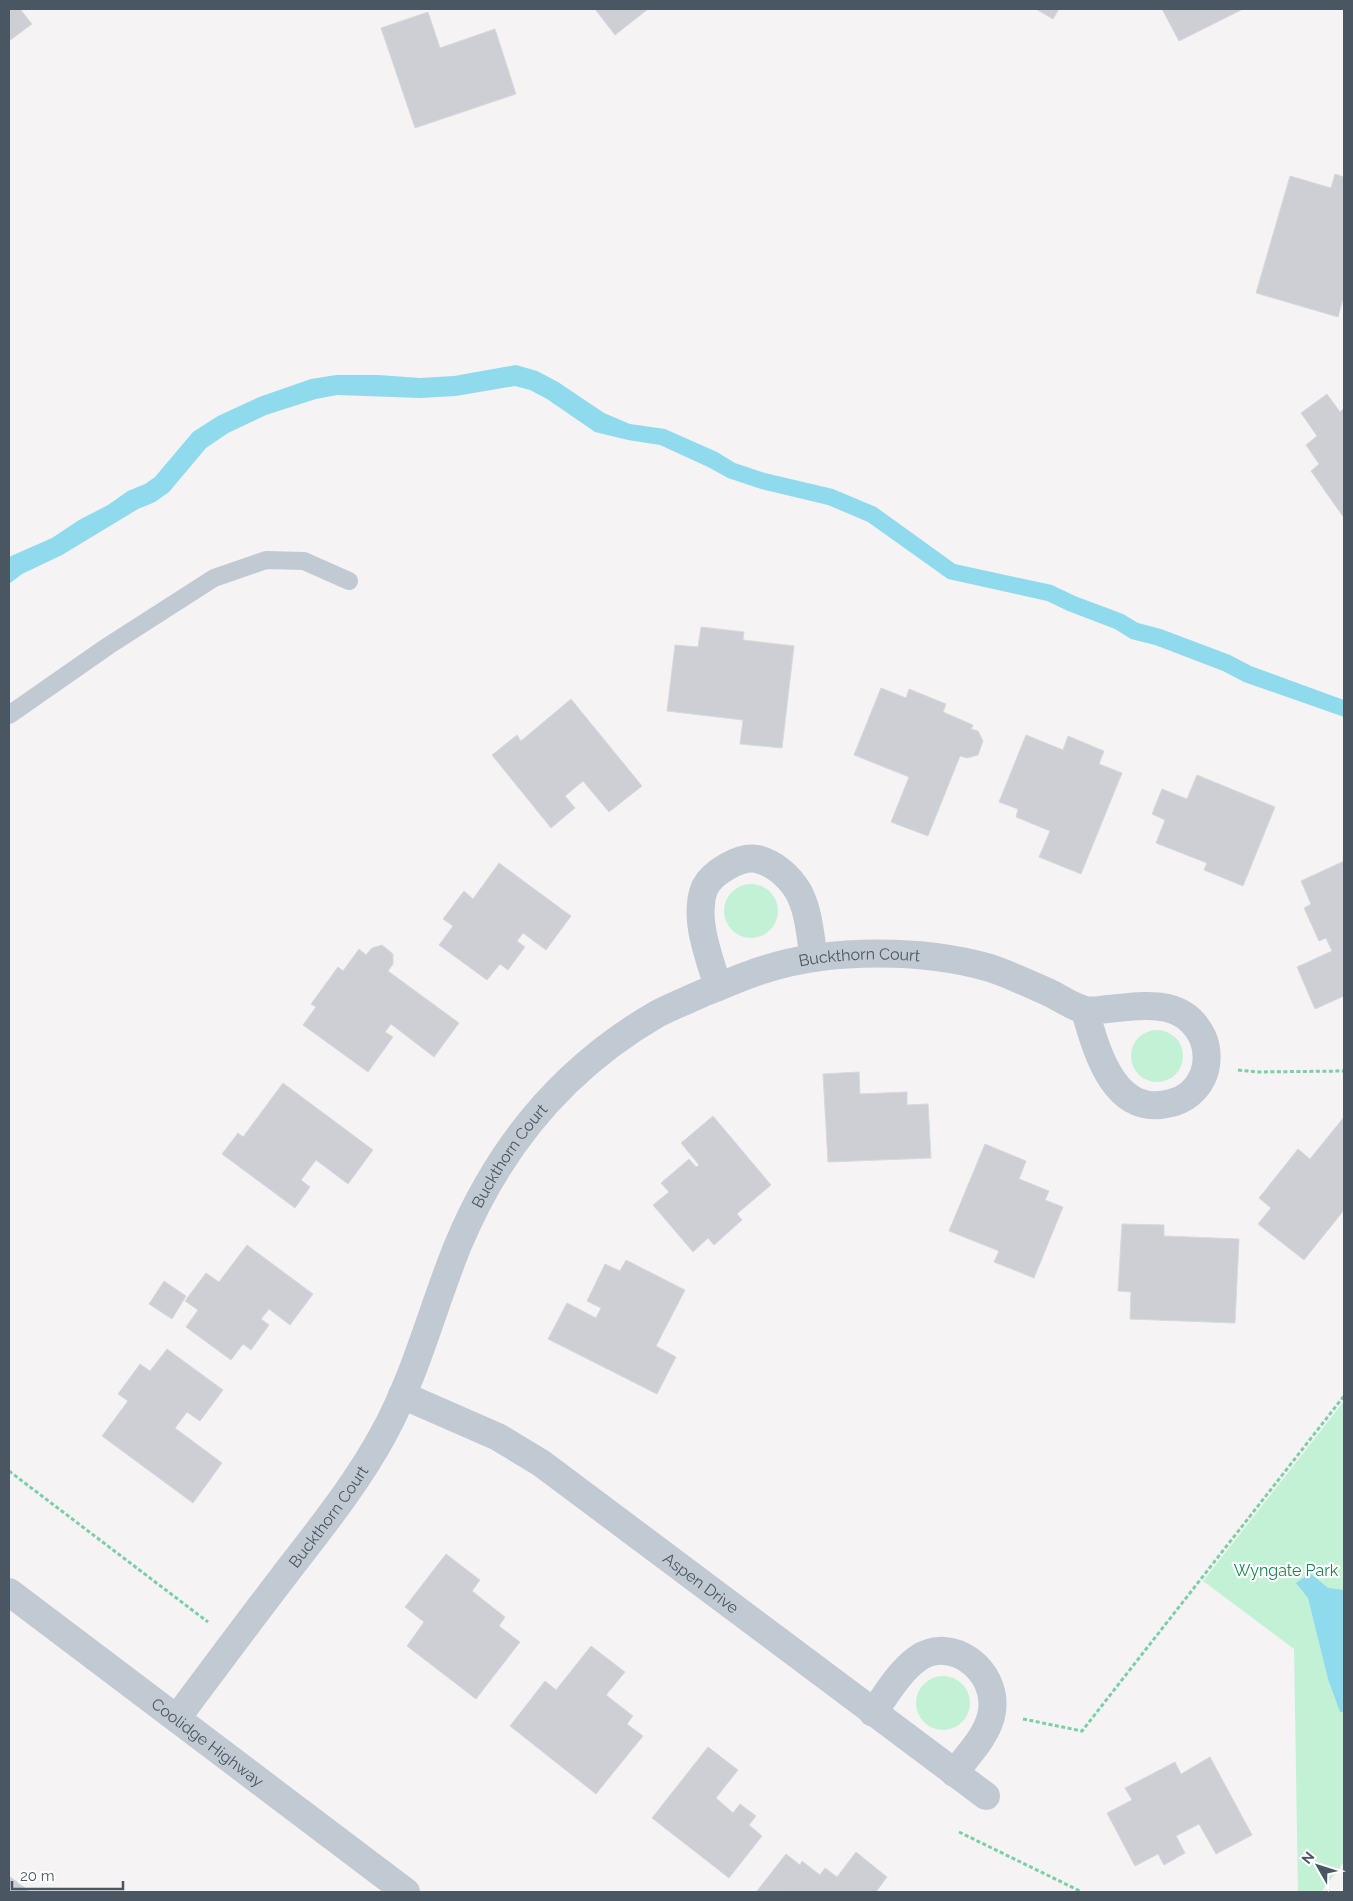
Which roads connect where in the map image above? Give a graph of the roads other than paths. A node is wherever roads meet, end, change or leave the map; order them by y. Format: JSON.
{"nodes":[{"id":1,"x":349,"y":581,"type":"dead end"},
{"id":2,"x":9,"y":715,"type":"edge"},
{"id":3,"x":814,"y":958,"type":"junction"},
{"id":4,"x":718,"y":987,"type":"junction"},
{"id":5,"x":1085,"y":1011,"type":"junction"},
{"id":6,"x":402,"y":1395,"type":"junction"},
{"id":7,"x":9,"y":1592,"type":"edge"},
{"id":8,"x":873,"y":1713,"type":"junction"},
{"id":9,"x":177,"y":1718,"type":"junction"},
{"id":10,"x":954,"y":1774,"type":"junction"},
{"id":11,"x":986,"y":1796,"type":"dead end"},
{"id":12,"x":406,"y":1892,"type":"edge"}],
"edges":[{"from":1,"to":2,"type":"lane"},
{"from":3,"to":4,"type":"street","name":"Buckthorn Court"},
{"from":3,"to":4,"type":"street"},
{"from":3,"to":5,"type":"street","name":"Buckthorn Court"},
{"from":4,"to":6,"type":"street","name":"Buckthorn Court"},
{"from":5,"to":5,"type":"street"},
{"from":6,"to":8,"type":"street","name":"Aspen Drive"},
{"from":6,"to":9,"type":"street","name":"Buckthorn Court"},
{"from":7,"to":9,"type":"street","name":"Coolidge Highway"},
{"from":8,"to":10,"type":"street","name":"Aspen Drive"},
{"from":8,"to":10,"type":"street"},
{"from":9,"to":12,"type":"street","name":"Coolidge Highway"},
{"from":10,"to":11,"type":"street","name":"Aspen Drive"}]}
